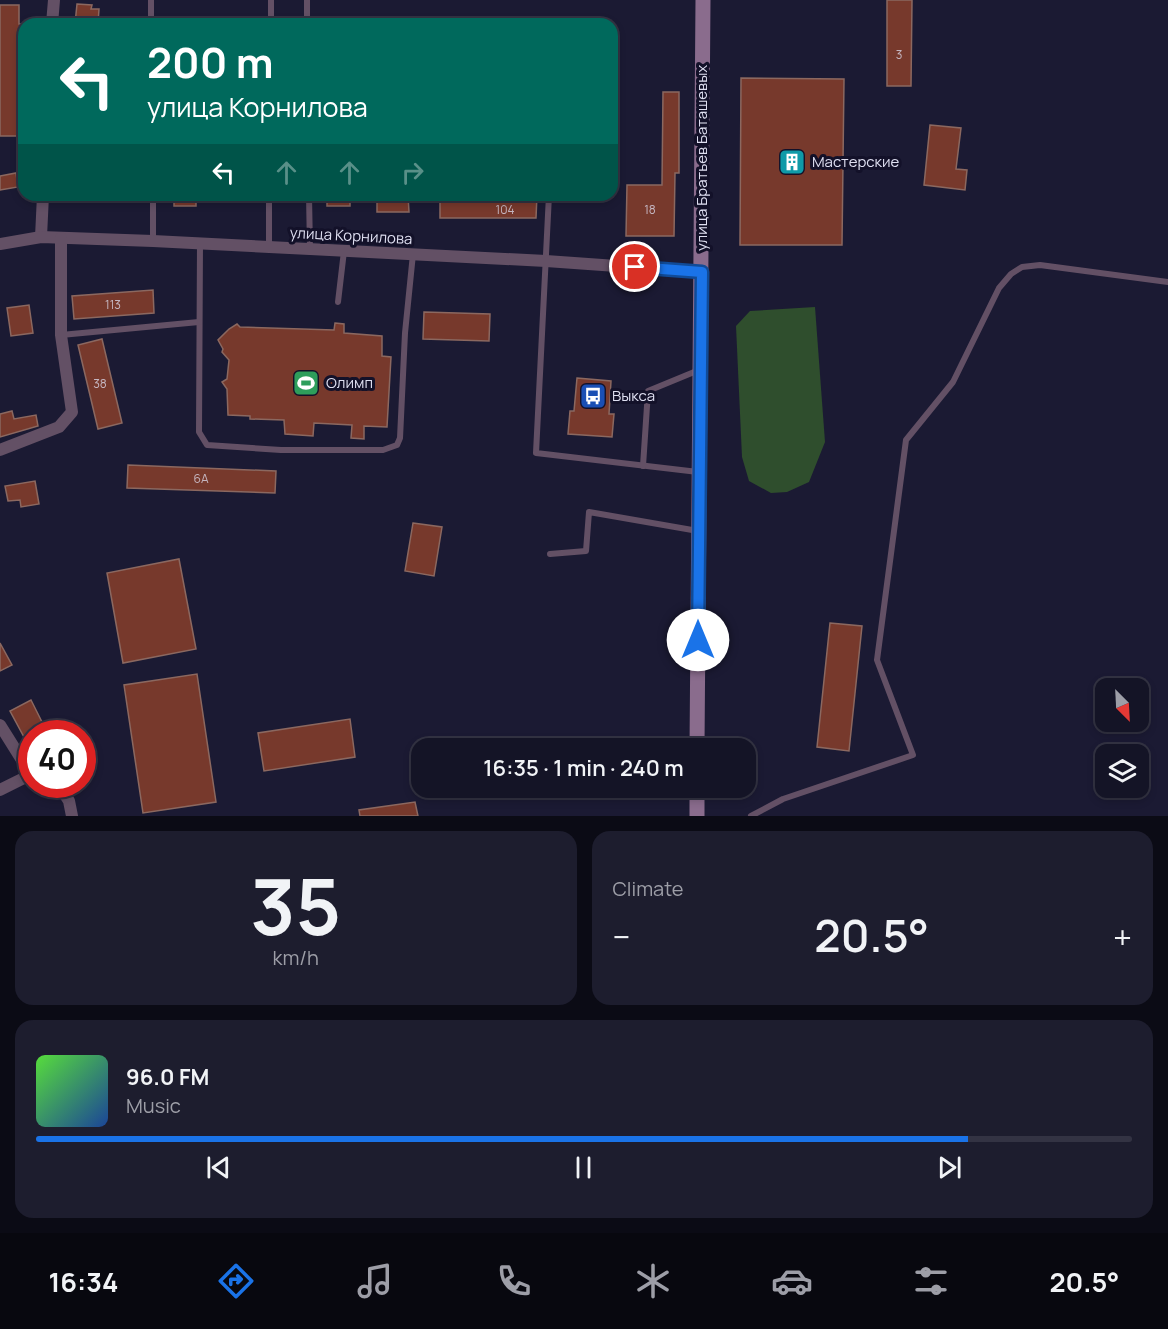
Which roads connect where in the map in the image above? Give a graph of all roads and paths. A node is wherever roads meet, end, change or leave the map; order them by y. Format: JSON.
{"nodes":[{"id":1,"x":54,"y":0,"type":"edge"},
{"id":2,"x":151,"y":0,"type":"edge"},
{"id":3,"x":271,"y":0,"type":"edge"},
{"id":4,"x":307,"y":0,"type":"edge"},
{"id":5,"x":703,"y":0,"type":"edge"},
{"id":6,"x":52,"y":18,"type":"edge"},
{"id":7,"x":151,"y":18,"type":"edge"},
{"id":8,"x":271,"y":18,"type":"edge"},
{"id":9,"x":307,"y":18,"type":"edge"},
{"id":10,"x":43,"y":201,"type":"edge"},
{"id":11,"x":153,"y":201,"type":"edge"},
{"id":12,"x":269,"y":201,"type":"edge"},
{"id":13,"x":309,"y":201,"type":"edge"},
{"id":14,"x":549,"y":201,"type":"edge"},
{"id":15,"x":41,"y":237,"type":"junction"},
{"id":16,"x":61,"y":238,"type":"junction"},
{"id":17,"x":153,"y":241,"type":"junction"},
{"id":18,"x":0,"y":244,"type":"edge"},
{"id":19,"x":200,"y":244,"type":"junction"},
{"id":20,"x":269,"y":246,"type":"junction"},
{"id":21,"x":310,"y":249,"type":"junction"},
{"id":22,"x":344,"y":251,"type":"junction"},
{"id":23,"x":413,"y":254,"type":"junction"},
{"id":24,"x":546,"y":261,"type":"junction"},
{"id":25,"x":702,"y":272,"type":"junction"},
{"id":26,"x":1168,"y":282,"type":"edge"},
{"id":27,"x":338,"y":302,"type":"dead end"},
{"id":28,"x":199,"y":322,"type":"junction"},
{"id":29,"x":61,"y":335,"type":"junction"},
{"id":30,"x":700,"y":370,"type":"junction"},
{"id":31,"x":0,"y":450,"type":"edge"},
{"id":32,"x":643,"y":466,"type":"junction"},
{"id":33,"x":698,"y":472,"type":"junction"},
{"id":34,"x":698,"y":531,"type":"junction"},
{"id":35,"x":550,"y":554,"type":"dead end"},
{"id":36,"x":0,"y":725,"type":"edge"},
{"id":37,"x":697,"y":738,"type":"edge"},
{"id":38,"x":18,"y":755,"type":"edge"},
{"id":39,"x":18,"y":782,"type":"edge"},
{"id":40,"x":0,"y":790,"type":"edge"},
{"id":41,"x":67,"y":798,"type":"edge"},
{"id":42,"x":697,"y":798,"type":"edge"},
{"id":43,"x":72,"y":816,"type":"edge"},
{"id":44,"x":697,"y":816,"type":"edge"},
{"id":45,"x":751,"y":816,"type":"edge"}],
"edges":[{"from":1,"to":6,"type":"street"},
{"from":2,"to":7,"type":"lane"},
{"from":3,"to":8,"type":"lane"},
{"from":4,"to":9,"type":"lane"},
{"from":5,"to":25,"type":"street","name":"улица Братьев Баташевых"},
{"from":10,"to":15,"type":"street"},
{"from":11,"to":17,"type":"lane"},
{"from":12,"to":20,"type":"lane"},
{"from":13,"to":21,"type":"lane"},
{"from":14,"to":24,"type":"lane"},
{"from":15,"to":16,"type":"street","name":"улица Корнилова"},
{"from":15,"to":18,"type":"street","name":"улица Корнилова"},
{"from":16,"to":17,"type":"street","name":"улица Корнилова"},
{"from":16,"to":29,"type":"street"},
{"from":17,"to":19,"type":"street","name":"улица Корнилова"},
{"from":19,"to":20,"type":"street","name":"улица Корнилова"},
{"from":19,"to":28,"type":"lane"},
{"from":20,"to":21,"type":"street","name":"улица Корнилова"},
{"from":21,"to":22,"type":"street","name":"улица Корнилова"},
{"from":22,"to":23,"type":"street","name":"улица Корнилова"},
{"from":22,"to":27,"type":"lane"},
{"from":23,"to":24,"type":"street","name":"улица Корнилова"},
{"from":23,"to":28,"type":"lane"},
{"from":24,"to":25,"type":"street","name":"улица Корнилова"},
{"from":24,"to":32,"type":"lane"},
{"from":25,"to":30,"type":"street","name":"улица Братьев Баташевых"},
{"from":26,"to":45,"type":"lane"},
{"from":28,"to":29,"type":"lane"},
{"from":29,"to":31,"type":"street"},
{"from":30,"to":32,"type":"lane"},
{"from":30,"to":33,"type":"street","name":"улица Братьев Баташевых"},
{"from":32,"to":33,"type":"lane"},
{"from":33,"to":34,"type":"street","name":"улица Братьев Баташевых"},
{"from":34,"to":35,"type":"lane"},
{"from":34,"to":37,"type":"street","name":"улица Братьев Баташевых"},
{"from":36,"to":38,"type":"street"},
{"from":39,"to":40,"type":"street"},
{"from":41,"to":43,"type":"street"},
{"from":42,"to":44,"type":"street"}]}
